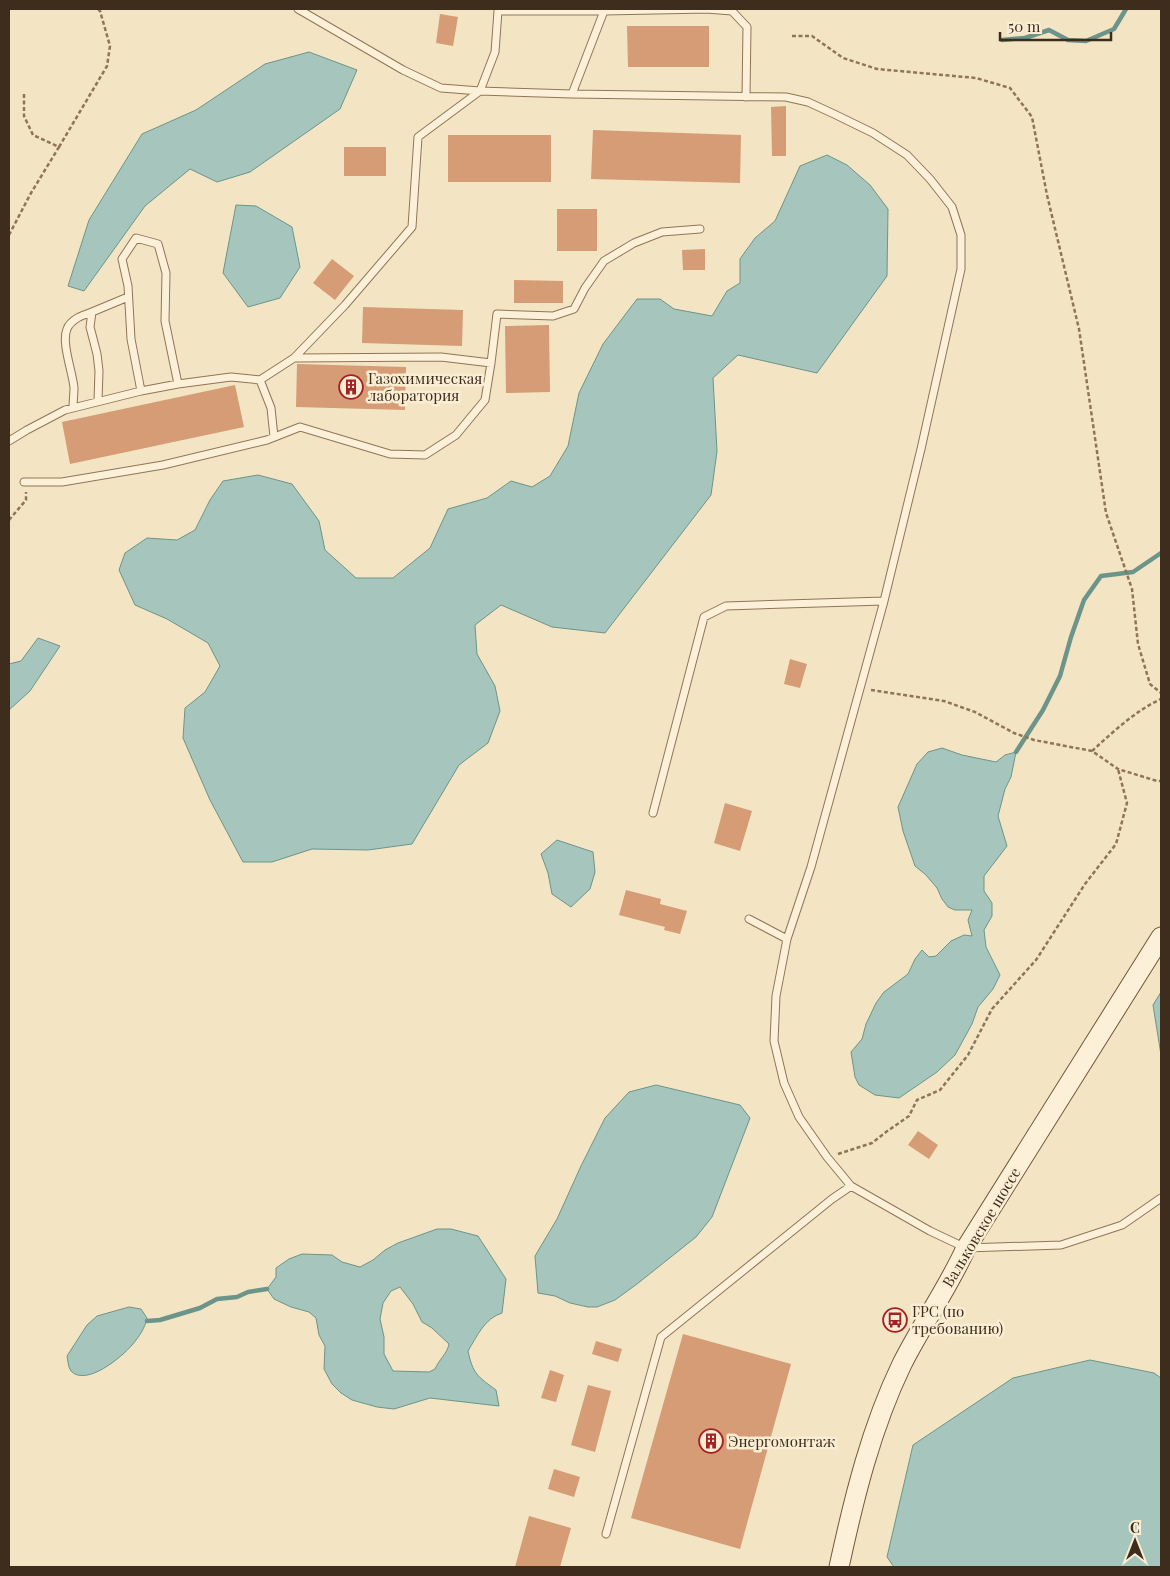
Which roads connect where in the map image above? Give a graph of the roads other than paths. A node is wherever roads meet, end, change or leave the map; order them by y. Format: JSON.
{"nodes":[{"id":1,"x":298,"y":9,"type":"edge"},
{"id":2,"x":706,"y":9,"type":"edge"},
{"id":3,"x":498,"y":10,"type":"edge"},
{"id":4,"x":604,"y":11,"type":"junction"},
{"id":5,"x":480,"y":91,"type":"junction"},
{"id":6,"x":572,"y":94,"type":"junction"},
{"id":7,"x":746,"y":96,"type":"junction"},
{"id":8,"x":700,"y":229,"type":"dead end"},
{"id":9,"x":128,"y":297,"type":"junction"},
{"id":10,"x":92,"y":312,"type":"junction"},
{"id":11,"x":294,"y":358,"type":"junction"},
{"id":12,"x":491,"y":363,"type":"junction"},
{"id":13,"x":260,"y":380,"type":"junction"},
{"id":14,"x":178,"y":384,"type":"junction"},
{"id":15,"x":141,"y":391,"type":"junction"},
{"id":16,"x":98,"y":401,"type":"junction"},
{"id":17,"x":73,"y":408,"type":"junction"},
{"id":18,"x":274,"y":437,"type":"junction"},
{"id":19,"x":9,"y":441,"type":"edge"},
{"id":20,"x":24,"y":482,"type":"road end"},
{"id":21,"x":884,"y":602,"type":"junction"},
{"id":22,"x":653,"y":813,"type":"dead end"},
{"id":23,"x":749,"y":920,"type":"dead end"},
{"id":24,"x":1161,"y":937,"type":"edge"},
{"id":25,"x":787,"y":940,"type":"junction"},
{"id":26,"x":851,"y":1186,"type":"junction"},
{"id":27,"x":1161,"y":1198,"type":"edge"},
{"id":28,"x":966,"y":1248,"type":"junction"},
{"id":29,"x":606,"y":1534,"type":"dead end"},
{"id":30,"x":839,"y":1567,"type":"edge"}],
"edges":[{"from":1,"to":5,"type":"lane"},
{"from":2,"to":4,"type":"lane"},
{"from":2,"to":7,"type":"lane"},
{"from":3,"to":4,"type":"lane"},
{"from":3,"to":5,"type":"lane"},
{"from":4,"to":6,"type":"lane"},
{"from":5,"to":6,"type":"lane"},
{"from":5,"to":11,"type":"lane"},
{"from":6,"to":7,"type":"lane"},
{"from":7,"to":21,"type":"lane"},
{"from":8,"to":12,"type":"lane"},
{"from":9,"to":10,"type":"lane"},
{"from":9,"to":14,"type":"lane"},
{"from":9,"to":15,"type":"lane"},
{"from":10,"to":16,"type":"lane"},
{"from":10,"to":17,"type":"lane"},
{"from":11,"to":12,"type":"lane"},
{"from":11,"to":13,"type":"lane"},
{"from":12,"to":18,"type":"lane"},
{"from":13,"to":14,"type":"lane"},
{"from":13,"to":18,"type":"lane"},
{"from":14,"to":15,"type":"lane"},
{"from":15,"to":16,"type":"lane"},
{"from":16,"to":17,"type":"lane"},
{"from":17,"to":19,"type":"lane"},
{"from":18,"to":20,"type":"lane"},
{"from":21,"to":22,"type":"lane"},
{"from":21,"to":25,"type":"lane"},
{"from":23,"to":25,"type":"lane"},
{"from":24,"to":28,"type":"main road","name":"Вальковское шоссе"},
{"from":25,"to":26,"type":"lane"},
{"from":26,"to":28,"type":"lane"},
{"from":26,"to":29,"type":"lane"},
{"from":27,"to":28,"type":"lane"},
{"from":28,"to":30,"type":"main road","name":"Вальковское шоссе"}]}
